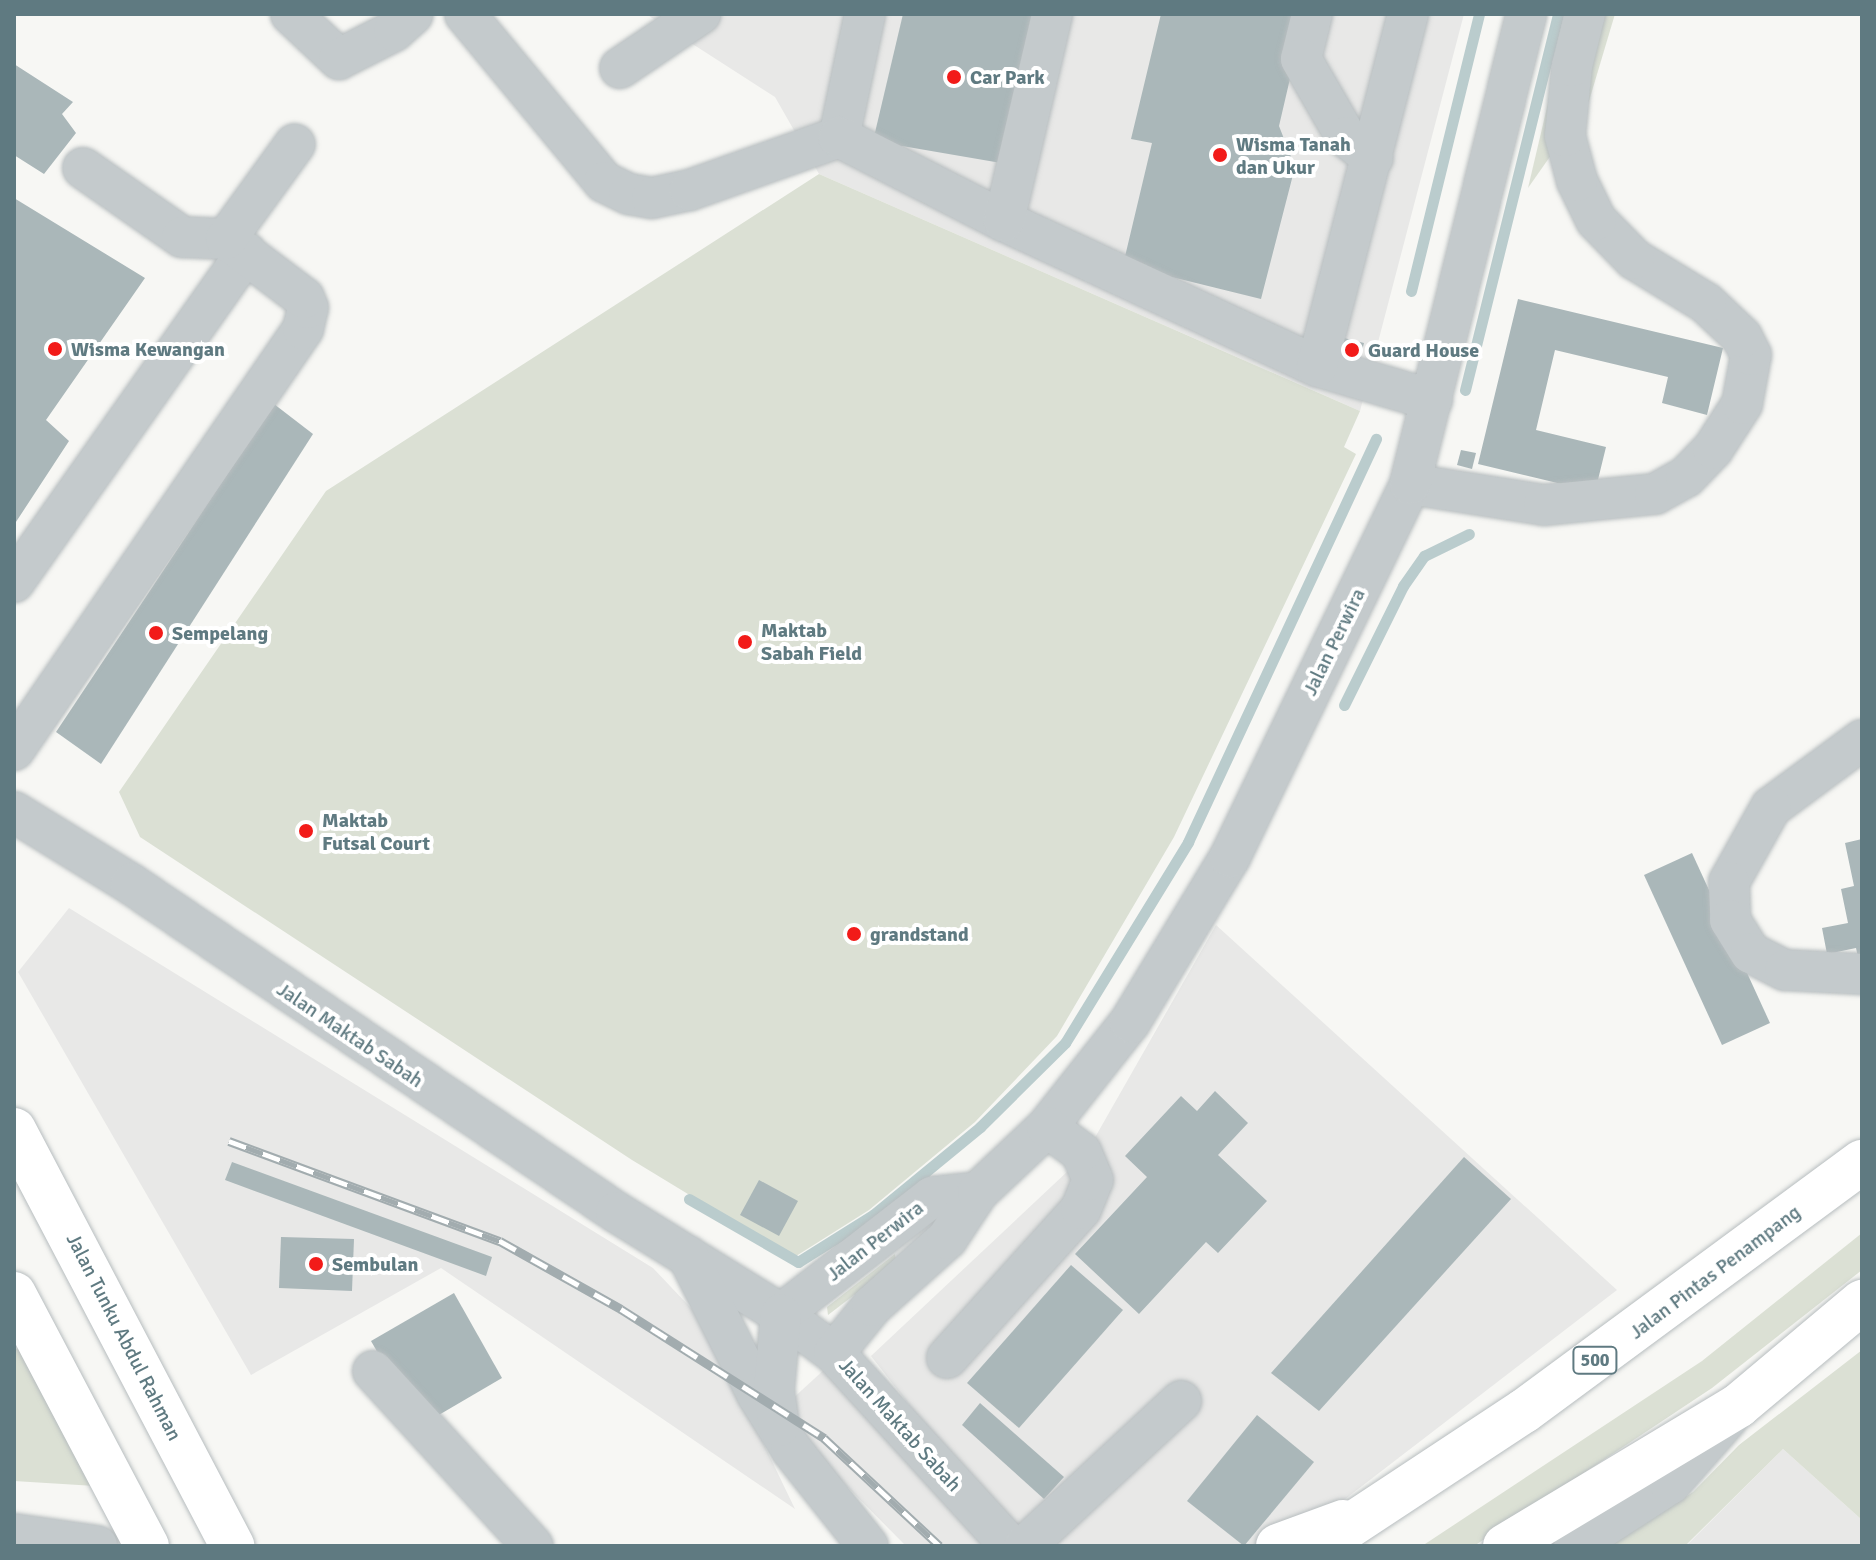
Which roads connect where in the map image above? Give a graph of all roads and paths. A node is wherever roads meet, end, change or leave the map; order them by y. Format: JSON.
{"nodes":[{"id":1,"x":291,"y":14,"type":"edge"},
{"id":2,"x":413,"y":14,"type":"edge"},
{"id":3,"x":465,"y":14,"type":"edge"},
{"id":4,"x":700,"y":14,"type":"edge"},
{"id":5,"x":865,"y":14,"type":"edge"},
{"id":6,"x":1052,"y":14,"type":"edge"},
{"id":7,"x":1312,"y":14,"type":"edge"},
{"id":8,"x":1408,"y":14,"type":"edge"},
{"id":9,"x":1526,"y":14,"type":"edge"},
{"id":10,"x":1585,"y":14,"type":"edge"},
{"id":11,"x":620,"y":68,"type":"dead end"},
{"id":12,"x":839,"y":137,"type":"junction"},
{"id":13,"x":295,"y":144,"type":"dead end"},
{"id":14,"x":1373,"y":158,"type":"junction"},
{"id":15,"x":83,"y":168,"type":"dead end"},
{"id":16,"x":1004,"y":221,"type":"junction"},
{"id":17,"x":236,"y":246,"type":"junction"},
{"id":18,"x":1317,"y":366,"type":"junction"},
{"id":19,"x":1432,"y":400,"type":"junction"},
{"id":20,"x":1410,"y":484,"type":"junction"},
{"id":21,"x":14,"y":582,"type":"edge"},
{"id":22,"x":1862,"y":740,"type":"edge"},
{"id":23,"x":14,"y":750,"type":"edge"},
{"id":24,"x":17,"y":814,"type":"edge"},
{"id":25,"x":1862,"y":974,"type":"edge"},
{"id":26,"x":1047,"y":1127,"type":"junction"},
{"id":27,"x":14,"y":1130,"type":"edge"},
{"id":28,"x":1862,"y":1162,"type":"edge"},
{"id":29,"x":978,"y":1192,"type":"junction"},
{"id":30,"x":688,"y":1256,"type":"junction"},
{"id":31,"x":14,"y":1294,"type":"edge"},
{"id":32,"x":1862,"y":1302,"type":"edge"},
{"id":33,"x":781,"y":1314,"type":"junction"},
{"id":34,"x":834,"y":1353,"type":"junction"},
{"id":35,"x":947,"y":1358,"type":"dead end"},
{"id":36,"x":373,"y":1371,"type":"dead end"},
{"id":37,"x":1181,"y":1401,"type":"dead end"},
{"id":38,"x":1738,"y":1406,"type":"junction"},
{"id":39,"x":779,"y":1426,"type":"junction"},
{"id":40,"x":1368,"y":1513,"type":"junction"},
{"id":41,"x":14,"y":1534,"type":"edge"},
{"id":42,"x":97,"y":1546,"type":"edge"},
{"id":43,"x":147,"y":1546,"type":"edge"},
{"id":44,"x":232,"y":1546,"type":"edge"},
{"id":45,"x":533,"y":1546,"type":"edge"},
{"id":46,"x":868,"y":1546,"type":"edge"},
{"id":47,"x":1010,"y":1546,"type":"edge"},
{"id":48,"x":1025,"y":1546,"type":"edge"},
{"id":49,"x":1278,"y":1546,"type":"edge"},
{"id":50,"x":1319,"y":1546,"type":"edge"},
{"id":51,"x":1505,"y":1546,"type":"edge"},
{"id":52,"x":1574,"y":1546,"type":"edge"}],
"edges":[{"from":1,"to":2,"type":"street"},
{"from":3,"to":12,"type":"street"},
{"from":4,"to":11,"type":"street"},
{"from":5,"to":12,"type":"street"},
{"from":6,"to":16,"type":"street"},
{"from":7,"to":14,"type":"street"},
{"from":8,"to":14,"type":"street"},
{"from":9,"to":19,"type":"street","name":"Jalan Perwira"},
{"from":10,"to":20,"type":"street"},
{"from":12,"to":16,"type":"street"},
{"from":13,"to":17,"type":"street"},
{"from":14,"to":18,"type":"street"},
{"from":15,"to":17,"type":"street"},
{"from":16,"to":18,"type":"street"},
{"from":17,"to":21,"type":"street"},
{"from":17,"to":23,"type":"street"},
{"from":18,"to":19,"type":"street"},
{"from":19,"to":20,"type":"street","name":"Jalan Perwira"},
{"from":20,"to":26,"type":"street","name":"Jalan Perwira"},
{"from":22,"to":25,"type":"street"},
{"from":24,"to":30,"type":"street","name":"Jalan Maktab Sabah"},
{"from":26,"to":29,"type":"street","name":"Jalan Perwira"},
{"from":26,"to":35,"type":"street"},
{"from":27,"to":44,"type":"main road","name":"Jalan Tunku Abdul Rahman"},
{"from":28,"to":40,"type":"main road","name":"Jalan Pintas Penampang","number":"500"},
{"from":29,"to":33,"type":"street","name":"Jalan Perwira"},
{"from":29,"to":34,"type":"street","name":"Jalan Perwira"},
{"from":30,"to":33,"type":"street","name":"Jalan Maktab Sabah"},
{"from":30,"to":39,"type":"street"},
{"from":31,"to":43,"type":"main road"},
{"from":32,"to":38,"type":"main road"},
{"from":33,"to":34,"type":"street","name":"Jalan Maktab Sabah"},
{"from":33,"to":39,"type":"street"},
{"from":34,"to":47,"type":"street","name":"Jalan Maktab Sabah"},
{"from":36,"to":45,"type":"street"},
{"from":37,"to":48,"type":"street"},
{"from":38,"to":51,"type":"main road"},
{"from":38,"to":52,"type":"street"},
{"from":39,"to":46,"type":"street"},
{"from":40,"to":49,"type":"main road","name":"Jalan Pintas Penampang","number":"500"},
{"from":40,"to":50,"type":"main road","name":"Jalan Pintas Penampang","number":"500"},
{"from":41,"to":42,"type":"street"}]}
